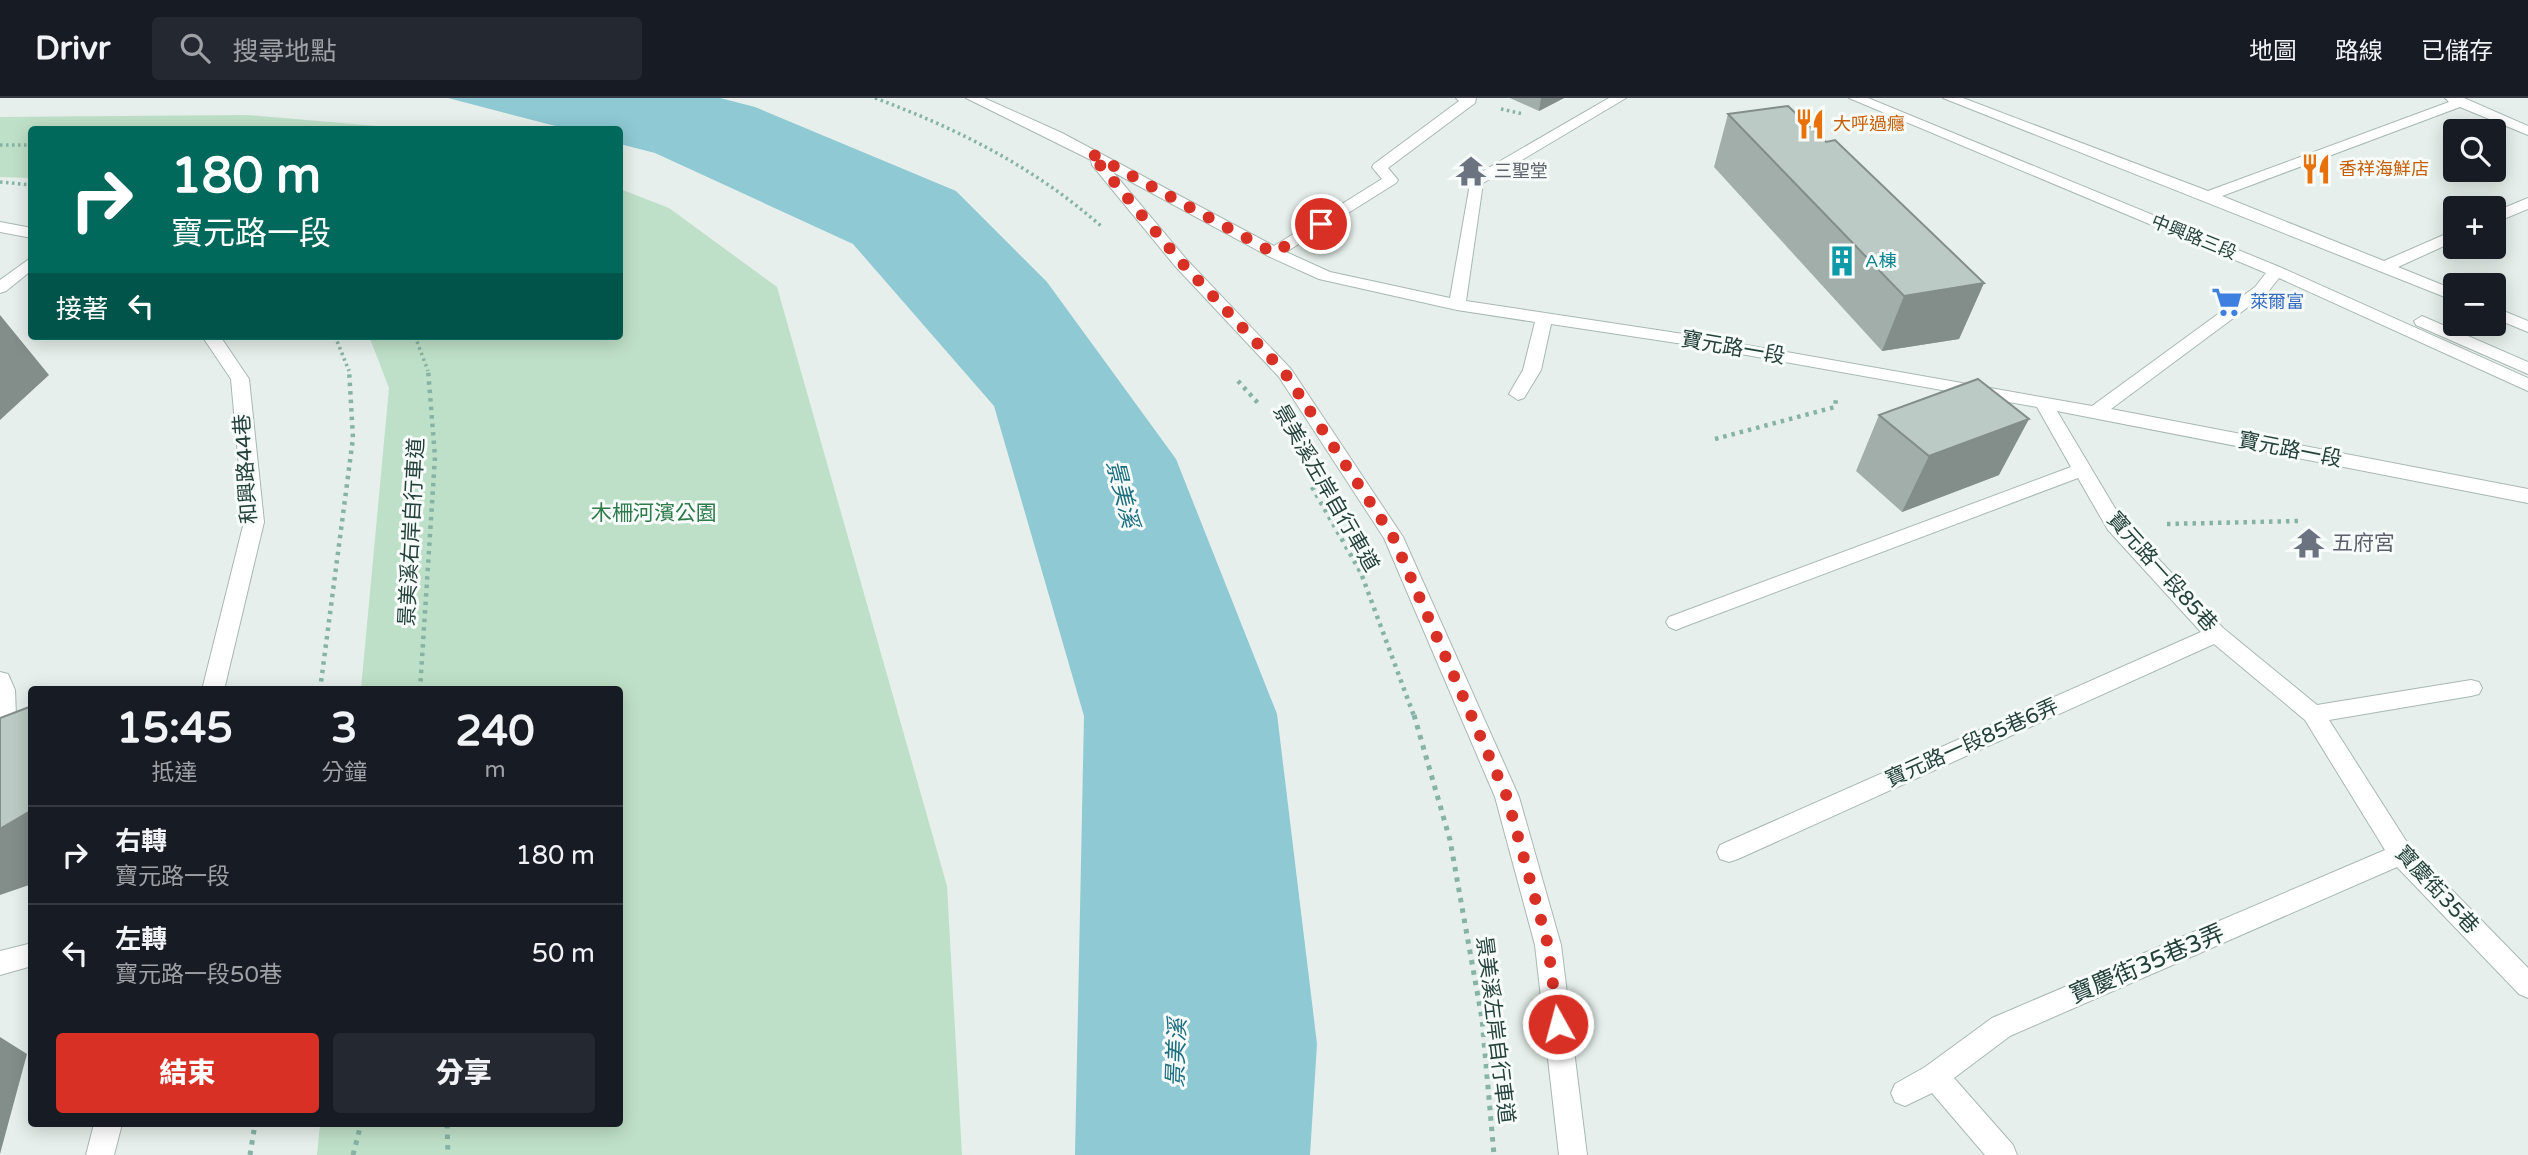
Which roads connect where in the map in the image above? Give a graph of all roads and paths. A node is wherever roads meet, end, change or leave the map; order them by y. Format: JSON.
{"nodes":[{"id":1,"x":875,"y":98,"type":"edge"},
{"id":2,"x":1011,"y":98,"type":"edge"},
{"id":3,"x":1463,"y":98,"type":"edge"},
{"id":4,"x":1619,"y":98,"type":"edge"},
{"id":5,"x":1856,"y":98,"type":"edge"},
{"id":6,"x":1950,"y":98,"type":"edge"},
{"id":7,"x":2456,"y":100,"type":"edge"},
{"id":8,"x":981,"y":101,"type":"edge"},
{"id":9,"x":2528,"y":131,"type":"edge"},
{"id":10,"x":0,"y":145,"type":"edge"},
{"id":11,"x":28,"y":145,"type":"edge"},
{"id":12,"x":1090,"y":153,"type":"junction"},
{"id":13,"x":0,"y":182,"type":"edge"},
{"id":14,"x":28,"y":185,"type":"edge"},
{"id":15,"x":2208,"y":196,"type":"junction"},
{"id":16,"x":2528,"y":203,"type":"edge"},
{"id":17,"x":2506,"y":213,"type":"edge"},
{"id":18,"x":1102,"y":227,"type":"dead end"},
{"id":19,"x":0,"y":228,"type":"edge"},
{"id":20,"x":28,"y":232,"type":"edge"},
{"id":21,"x":2443,"y":240,"type":"edge"},
{"id":22,"x":1274,"y":253,"type":"junction"},
{"id":23,"x":28,"y":265,"type":"edge"},
{"id":24,"x":2387,"y":266,"type":"junction"},
{"id":25,"x":2276,"y":271,"type":"junction"},
{"id":26,"x":0,"y":288,"type":"edge"},
{"id":27,"x":2443,"y":291,"type":"edge"},
{"id":28,"x":1457,"y":305,"type":"junction"},
{"id":29,"x":2358,"y":308,"type":"junction"},
{"id":30,"x":2506,"y":317,"type":"edge"},
{"id":31,"x":1544,"y":318,"type":"junction"},
{"id":32,"x":2528,"y":327,"type":"edge"},
{"id":33,"x":214,"y":340,"type":"edge"},
{"id":34,"x":337,"y":340,"type":"edge"},
{"id":35,"x":417,"y":340,"type":"edge"},
{"id":36,"x":1838,"y":367,"type":"junction"},
{"id":37,"x":2528,"y":369,"type":"edge"},
{"id":38,"x":1236,"y":378,"type":"dead end"},
{"id":39,"x":2528,"y":386,"type":"edge"},
{"id":40,"x":1518,"y":394,"type":"dead end"},
{"id":41,"x":2042,"y":403,"type":"junction"},
{"id":42,"x":1259,"y":405,"type":"dead end"},
{"id":43,"x":2095,"y":412,"type":"junction"},
{"id":44,"x":1715,"y":439,"type":"dead end"},
{"id":45,"x":2082,"y":470,"type":"junction"},
{"id":46,"x":1311,"y":484,"type":"dead end"},
{"id":47,"x":2528,"y":496,"type":"edge"},
{"id":48,"x":2300,"y":521,"type":"dead end"},
{"id":49,"x":2115,"y":525,"type":"junction"},
{"id":50,"x":1676,"y":622,"type":"dead end"},
{"id":51,"x":2216,"y":634,"type":"junction"},
{"id":52,"x":0,"y":680,"type":"edge"},
{"id":53,"x":214,"y":686,"type":"edge"},
{"id":54,"x":321,"y":686,"type":"edge"},
{"id":55,"x":419,"y":686,"type":"edge"},
{"id":56,"x":2471,"y":688,"type":"dead end"},
{"id":57,"x":2313,"y":714,"type":"junction"},
{"id":58,"x":4,"y":768,"type":"edge"},
{"id":59,"x":1729,"y":852,"type":"dead end"},
{"id":60,"x":2401,"y":854,"type":"junction"},
{"id":61,"x":28,"y":955,"type":"edge"},
{"id":62,"x":0,"y":962,"type":"edge"},
{"id":63,"x":2522,"y":972,"type":"edge"},
{"id":64,"x":1935,"y":1076,"type":"junction"},
{"id":65,"x":1905,"y":1093,"type":"dead end"},
{"id":66,"x":107,"y":1127,"type":"edge"},
{"id":67,"x":255,"y":1127,"type":"edge"},
{"id":68,"x":359,"y":1127,"type":"edge"},
{"id":69,"x":447,"y":1127,"type":"edge"},
{"id":70,"x":100,"y":1155,"type":"edge"},
{"id":71,"x":250,"y":1155,"type":"edge"},
{"id":72,"x":353,"y":1155,"type":"edge"},
{"id":73,"x":448,"y":1155,"type":"edge"},
{"id":74,"x":1494,"y":1155,"type":"edge"},
{"id":75,"x":1573,"y":1155,"type":"edge"},
{"id":76,"x":2003,"y":1155,"type":"edge"}],
"edges":[{"from":1,"to":18,"type":"path"},
{"from":2,"to":8,"type":"street"},
{"from":3,"to":22,"type":"street"},
{"from":4,"to":28,"type":"street"},
{"from":5,"to":25,"type":"street","name":"中興路三段"},
{"from":6,"to":15,"type":"street","name":"中興路三段"},
{"from":7,"to":9,"type":"street"},
{"from":7,"to":15,"type":"street"},
{"from":8,"to":12,"type":"street","name":"寶元路一段"},
{"from":10,"to":11,"type":"path"},
{"from":12,"to":22,"type":"street","name":"寶元路一段"},
{"from":12,"to":75,"type":"street"},
{"from":13,"to":14,"type":"path"},
{"from":15,"to":24,"type":"street","name":"中興路三段"},
{"from":16,"to":17,"type":"street"},
{"from":19,"to":20,"type":"street"},
{"from":21,"to":24,"type":"street"},
{"from":22,"to":28,"type":"street","name":"寶元路一段"},
{"from":23,"to":26,"type":"street"},
{"from":24,"to":27,"type":"street","name":"中興路三段"},
{"from":25,"to":29,"type":"street","name":"中興路三段"},
{"from":25,"to":43,"type":"street"},
{"from":28,"to":31,"type":"street","name":"寶元路一段"},
{"from":29,"to":37,"type":"street"},
{"from":29,"to":39,"type":"street","name":"中興路三段"},
{"from":30,"to":32,"type":"street"},
{"from":31,"to":36,"type":"street","name":"寶元路一段"},
{"from":31,"to":40,"type":"street"},
{"from":33,"to":53,"type":"street","name":"和興路44巷"},
{"from":34,"to":54,"type":"path"},
{"from":35,"to":55,"type":"path","name":"景美溪右岸自行車道"},
{"from":36,"to":41,"type":"street","name":"寶元路一段"},
{"from":36,"to":44,"type":"path"},
{"from":38,"to":42,"type":"path","name":"景美溪左岸自行車道"},
{"from":41,"to":43,"type":"street","name":"寶元路一段"},
{"from":41,"to":45,"type":"street","name":"寶元路一段85巷"},
{"from":43,"to":47,"type":"street","name":"寶元路一段"},
{"from":45,"to":49,"type":"street","name":"寶元路一段85巷"},
{"from":45,"to":50,"type":"street"},
{"from":46,"to":74,"type":"path","name":"景美溪左岸自行車道"},
{"from":48,"to":49,"type":"path"},
{"from":49,"to":51,"type":"street","name":"寶元路一段85巷"},
{"from":51,"to":57,"type":"street","name":"寶元路一段85巷"},
{"from":51,"to":59,"type":"street","name":"寶元路一段85巷6弄"},
{"from":52,"to":58,"type":"street"},
{"from":56,"to":57,"type":"street"},
{"from":57,"to":60,"type":"street","name":"寶慶街35巷"},
{"from":60,"to":63,"type":"street","name":"寶慶街35巷"},
{"from":60,"to":64,"type":"street","name":"寶慶街35巷3弄"},
{"from":61,"to":62,"type":"street"},
{"from":64,"to":65,"type":"street","name":"寶慶街35巷3弄"},
{"from":64,"to":76,"type":"street"},
{"from":66,"to":70,"type":"street"},
{"from":67,"to":71,"type":"path"},
{"from":68,"to":72,"type":"path"},
{"from":69,"to":73,"type":"path"}]}
